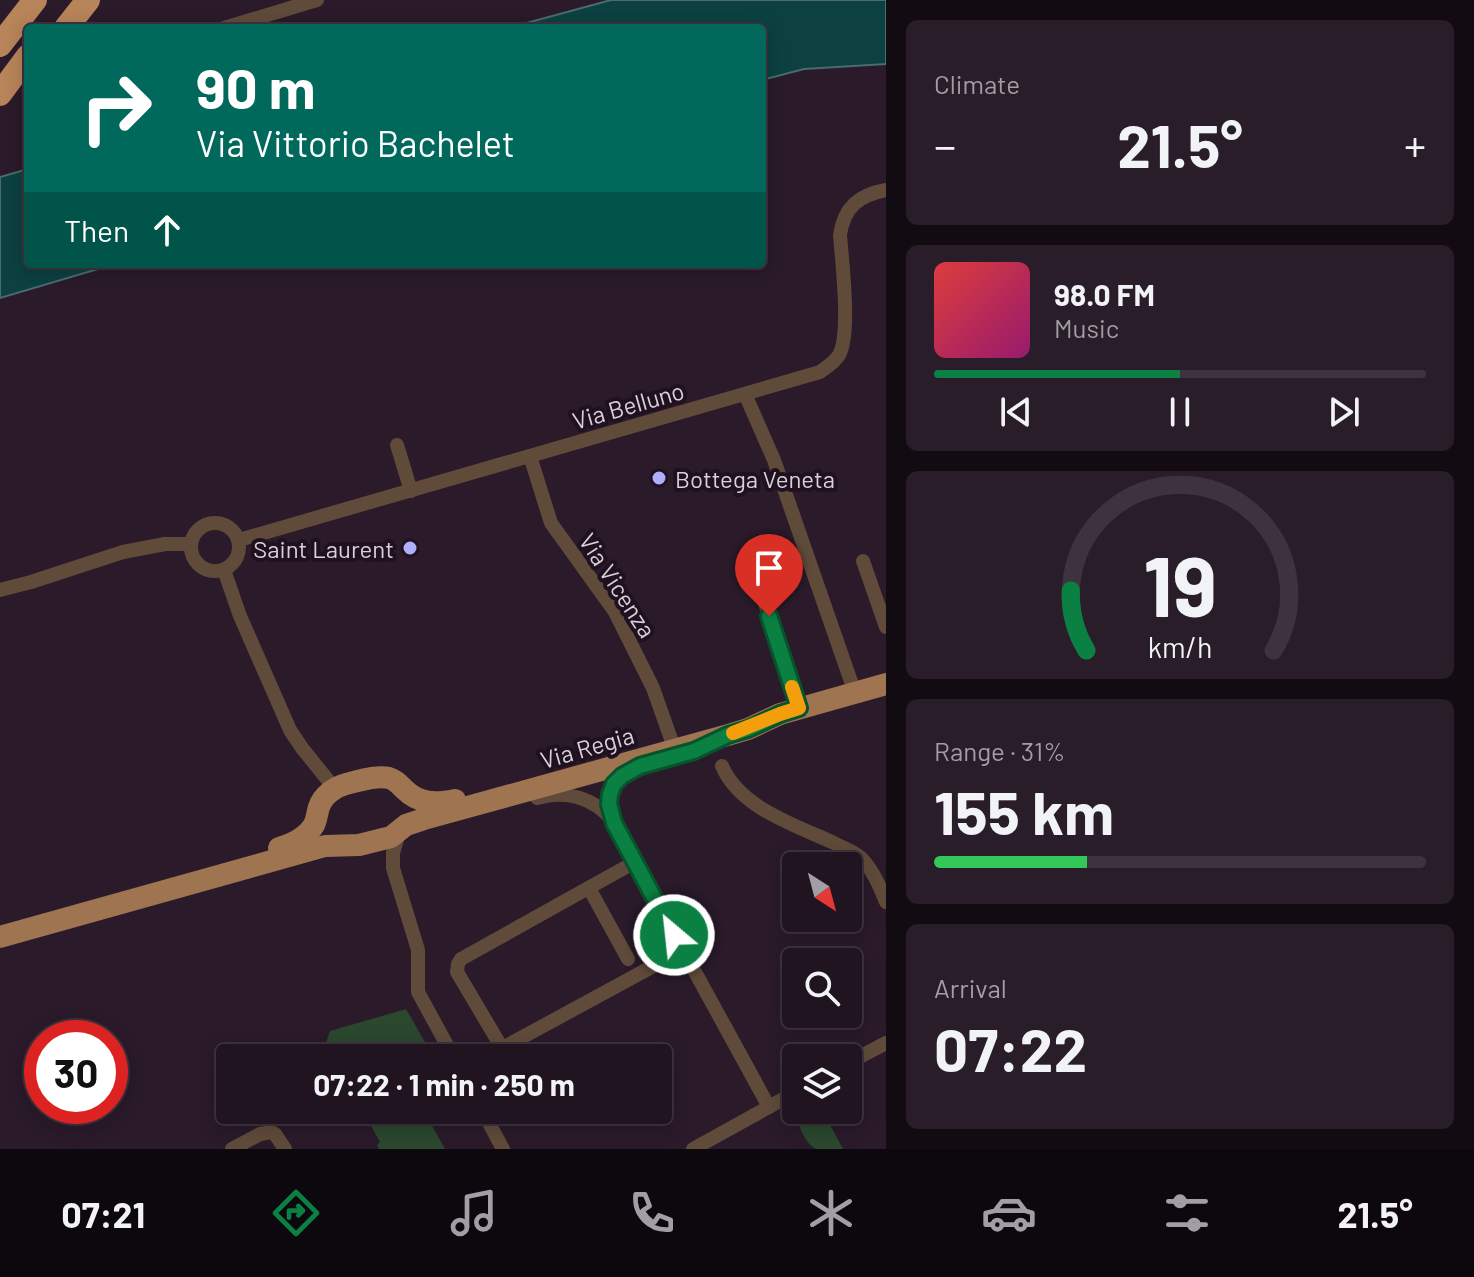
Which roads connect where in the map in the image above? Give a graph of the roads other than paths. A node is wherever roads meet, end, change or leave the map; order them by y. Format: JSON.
{"nodes":[{"id":1,"x":35,"y":0,"type":"edge"},
{"id":2,"x":69,"y":0,"type":"edge"},
{"id":3,"x":88,"y":0,"type":"edge"},
{"id":4,"x":317,"y":0,"type":"edge"},
{"id":5,"x":52,"y":24,"type":"edge"},
{"id":6,"x":69,"y":24,"type":"edge"},
{"id":7,"x":237,"y":24,"type":"edge"},
{"id":8,"x":0,"y":45,"type":"edge"},
{"id":9,"x":24,"y":61,"type":"edge"},
{"id":10,"x":24,"y":73,"type":"edge"},
{"id":11,"x":0,"y":94,"type":"edge"},
{"id":12,"x":886,"y":190,"type":"edge"},
{"id":13,"x":745,"y":394,"type":"junction"},
{"id":14,"x":397,"y":445,"type":"dead end"},
{"id":15,"x":530,"y":456,"type":"junction"},
{"id":16,"x":411,"y":491,"type":"junction"},
{"id":17,"x":239,"y":540,"type":"junction"},
{"id":18,"x":191,"y":544,"type":"junction"},
{"id":19,"x":863,"y":561,"type":"dead end"},
{"id":20,"x":224,"y":570,"type":"junction"},
{"id":21,"x":760,"y":588,"type":"dead end"},
{"id":22,"x":0,"y":590,"type":"edge"},
{"id":23,"x":886,"y":627,"type":"edge"},
{"id":24,"x":885,"y":690,"type":"edge"},
{"id":25,"x":855,"y":693,"type":"junction"},
{"id":26,"x":790,"y":711,"type":"junction"},
{"id":27,"x":728,"y":735,"type":"junction"},
{"id":28,"x":671,"y":739,"type":"junction"},
{"id":29,"x":722,"y":766,"type":"dead end"},
{"id":30,"x":335,"y":789,"type":"junction"},
{"id":31,"x":406,"y":792,"type":"junction"},
{"id":32,"x":481,"y":804,"type":"junction"},
{"id":33,"x":317,"y":817,"type":"junction"},
{"id":34,"x":614,"y":823,"type":"junction"},
{"id":35,"x":403,"y":829,"type":"junction"},
{"id":36,"x":365,"y":844,"type":"junction"},
{"id":37,"x":335,"y":845,"type":"junction"},
{"id":38,"x":635,"y":862,"type":"junction"},
{"id":39,"x":393,"y":868,"type":"junction"},
{"id":40,"x":589,"y":888,"type":"junction"},
{"id":41,"x":886,"y":902,"type":"edge"},
{"id":42,"x":0,"y":925,"type":"edge"},
{"id":43,"x":0,"y":937,"type":"edge"},
{"id":44,"x":683,"y":950,"type":"junction"},
{"id":45,"x":628,"y":959,"type":"dead end"},
{"id":46,"x":886,"y":1043,"type":"edge"},
{"id":47,"x":446,"y":1044,"type":"edge"},
{"id":48,"x":500,"y":1044,"type":"edge"},
{"id":49,"x":509,"y":1044,"type":"edge"},
{"id":50,"x":862,"y":1056,"type":"edge"},
{"id":51,"x":782,"y":1100,"type":"edge"},
{"id":52,"x":769,"y":1107,"type":"junction"},
{"id":53,"x":490,"y":1124,"type":"edge"},
{"id":54,"x":232,"y":1149,"type":"edge"},
{"id":55,"x":285,"y":1149,"type":"edge"},
{"id":56,"x":503,"y":1149,"type":"edge"},
{"id":57,"x":693,"y":1149,"type":"edge"}],
"edges":[{"from":1,"to":8,"type":"highway"},
{"from":2,"to":5,"type":"highway"},
{"from":3,"to":6,"type":"highway"},
{"from":4,"to":7,"type":"street"},
{"from":9,"to":11,"type":"highway"},
{"from":10,"to":11,"type":"highway"},
{"from":12,"to":13,"type":"street","name":"Via Belluno"},
{"from":13,"to":15,"type":"street","name":"Via Belluno"},
{"from":13,"to":25,"type":"street"},
{"from":14,"to":16,"type":"street"},
{"from":15,"to":16,"type":"street","name":"Via Belluno"},
{"from":15,"to":28,"type":"street","name":"Via Vicenza"},
{"from":16,"to":17,"type":"street","name":"Via Belluno"},
{"from":17,"to":18,"type":"street"},
{"from":17,"to":20,"type":"street"},
{"from":18,"to":20,"type":"street"},
{"from":18,"to":22,"type":"street"},
{"from":19,"to":23,"type":"street"},
{"from":20,"to":30,"type":"street"},
{"from":21,"to":26,"type":"street"},
{"from":24,"to":25,"type":"main road","name":"Via Regia"},
{"from":25,"to":26,"type":"main road","name":"Via Regia"},
{"from":26,"to":27,"type":"main road","name":"Via Regia"},
{"from":26,"to":28,"type":"main road","name":"Via Regia"},
{"from":27,"to":32,"type":"main road","name":"Via Regia"},
{"from":27,"to":34,"type":"street"},
{"from":28,"to":31,"type":"main road","name":"Via Regia"},
{"from":29,"to":41,"type":"street"},
{"from":30,"to":31,"type":"main road","name":"Via Regia"},
{"from":30,"to":33,"type":"main road"},
{"from":31,"to":35,"type":"main road"},
{"from":32,"to":34,"type":"street"},
{"from":32,"to":35,"type":"main road","name":"Via Regia"},
{"from":33,"to":37,"type":"main road"},
{"from":33,"to":42,"type":"main road"},
{"from":34,"to":38,"type":"street"},
{"from":35,"to":36,"type":"main road","name":"Via Regia"},
{"from":35,"to":39,"type":"street"},
{"from":36,"to":37,"type":"main road","name":"Via Regia"},
{"from":36,"to":39,"type":"street"},
{"from":37,"to":43,"type":"main road","name":"Via Regia"},
{"from":38,"to":40,"type":"street"},
{"from":38,"to":44,"type":"street"},
{"from":39,"to":47,"type":"street"},
{"from":40,"to":45,"type":"street"},
{"from":40,"to":48,"type":"street"},
{"from":44,"to":49,"type":"street"},
{"from":44,"to":52,"type":"street"},
{"from":46,"to":50,"type":"street"},
{"from":51,"to":52,"type":"street"},
{"from":52,"to":57,"type":"street"},
{"from":53,"to":56,"type":"street"},
{"from":54,"to":55,"type":"street"}]}
